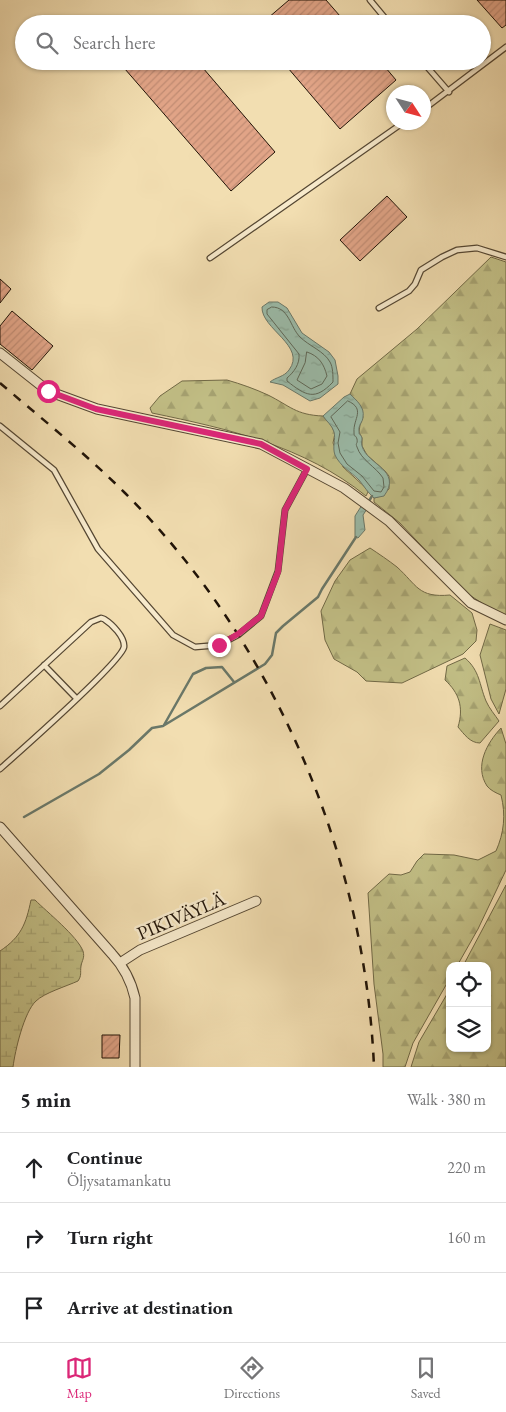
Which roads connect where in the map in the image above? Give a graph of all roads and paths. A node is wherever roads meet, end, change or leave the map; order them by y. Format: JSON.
{"nodes":[{"id":1,"x":370,"y":0,"type":"edge"},
{"id":2,"x":382,"y":15,"type":"edge"},
{"id":3,"x":506,"y":47,"type":"edge"},
{"id":4,"x":491,"y":59,"type":"edge"},
{"id":5,"x":430,"y":70,"type":"edge"},
{"id":6,"x":476,"y":70,"type":"edge"},
{"id":7,"x":448,"y":92,"type":"junction"},
{"id":8,"x":431,"y":104,"type":"edge"},
{"id":9,"x":393,"y":130,"type":"edge"},
{"id":10,"x":506,"y":257,"type":"edge"},
{"id":11,"x":210,"y":258,"type":"dead end"},
{"id":12,"x":379,"y":308,"type":"dead end"},
{"id":13,"x":0,"y":353,"type":"edge"},
{"id":14,"x":0,"y":426,"type":"edge"},
{"id":15,"x":307,"y":469,"type":"junction"},
{"id":16,"x":506,"y":620,"type":"edge"},
{"id":17,"x":44,"y":665,"type":"junction"},
{"id":18,"x":76,"y":698,"type":"junction"},
{"id":19,"x":0,"y":706,"type":"edge"},
{"id":20,"x":0,"y":769,"type":"edge"},
{"id":21,"x":0,"y":827,"type":"edge"},
{"id":22,"x":256,"y":901,"type":"dead end"},
{"id":23,"x":120,"y":963,"type":"junction"},
{"id":24,"x":135,"y":1067,"type":"edge"}],
"edges":[{"from":1,"to":2,"type":"lane"},
{"from":3,"to":4,"type":"lane"},
{"from":5,"to":7,"type":"lane"},
{"from":6,"to":7,"type":"lane"},
{"from":7,"to":8,"type":"lane"},
{"from":9,"to":11,"type":"lane"},
{"from":10,"to":12,"type":"lane"},
{"from":13,"to":15,"type":"street"},
{"from":14,"to":15,"type":"lane"},
{"from":15,"to":16,"type":"street"},
{"from":17,"to":18,"type":"lane"},
{"from":17,"to":18,"type":"lane"},
{"from":17,"to":19,"type":"lane"},
{"from":18,"to":20,"type":"lane"},
{"from":21,"to":23,"type":"street"},
{"from":22,"to":23,"type":"street","name":"PIKIVÄYLÄ"},
{"from":23,"to":24,"type":"street"}]}
